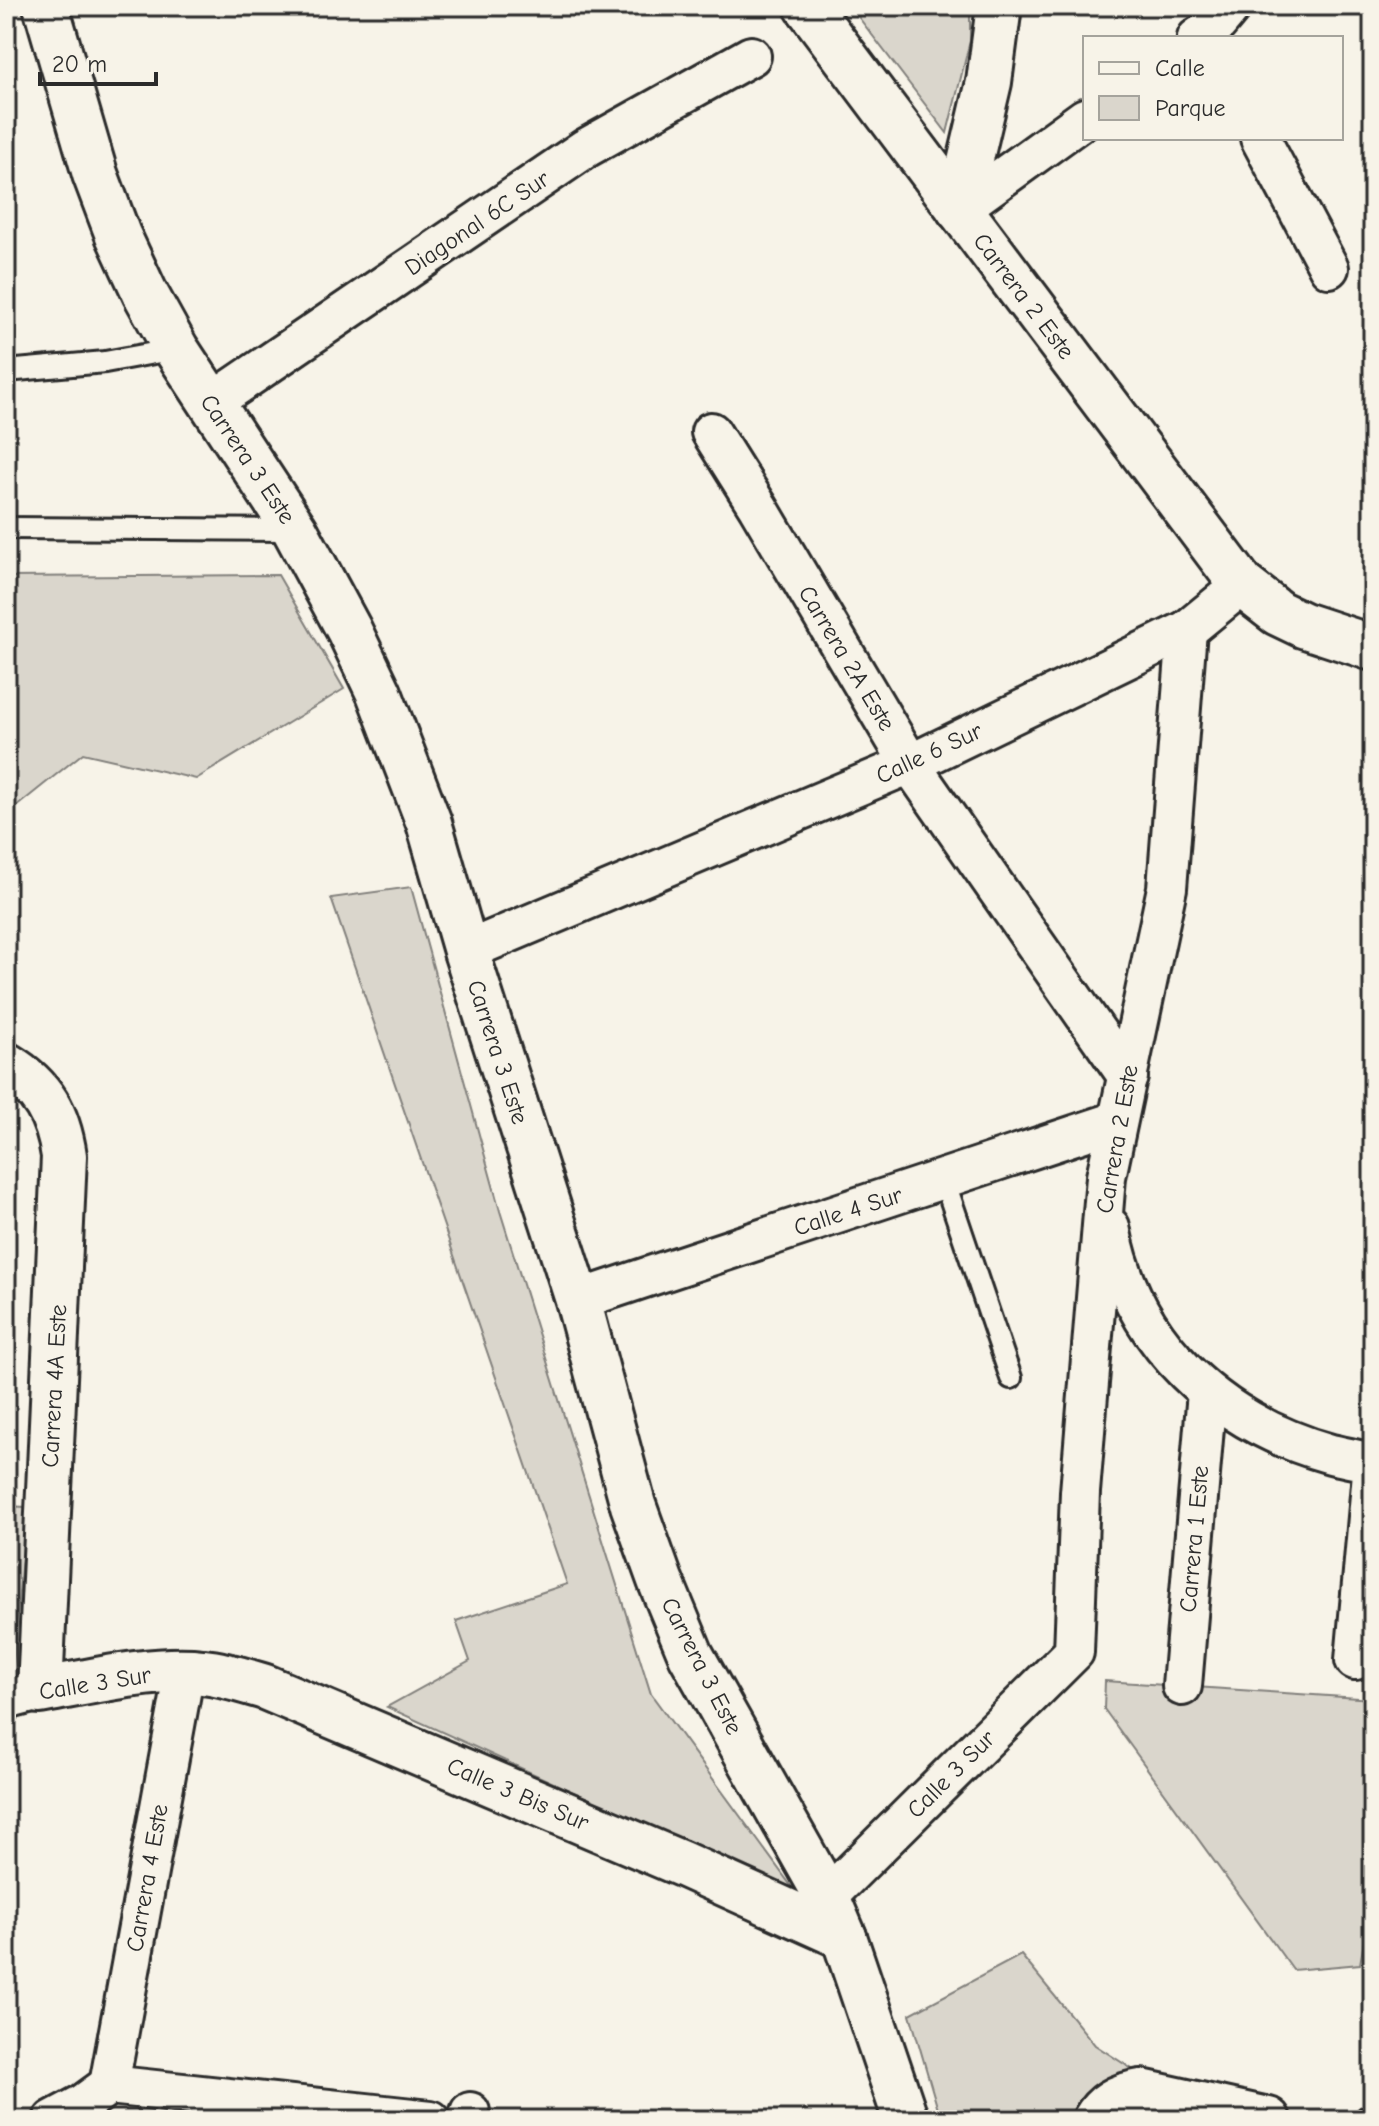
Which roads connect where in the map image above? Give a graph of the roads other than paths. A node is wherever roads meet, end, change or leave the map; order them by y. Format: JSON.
{"nodes":[{"id":1,"x":46,"y":6,"type":"edge"},
{"id":2,"x":807,"y":6,"type":"edge"},
{"id":3,"x":999,"y":6,"type":"edge"},
{"id":4,"x":751,"y":56,"type":"dead end"},
{"id":5,"x":1083,"y":119,"type":"edge"},
{"id":6,"x":1261,"y":140,"type":"edge"},
{"id":7,"x":959,"y":209,"type":"junction"},
{"id":8,"x":1329,"y":268,"type":"dead end"},
{"id":9,"x":176,"y":349,"type":"junction"},
{"id":10,"x":6,"y":371,"type":"edge"},
{"id":11,"x":211,"y":403,"type":"junction"},
{"id":12,"x":711,"y":432,"type":"dead end"},
{"id":13,"x":6,"y":528,"type":"edge"},
{"id":14,"x":295,"y":530,"type":"junction"},
{"id":15,"x":1242,"y":585,"type":"junction"},
{"id":16,"x":1187,"y":630,"type":"junction"},
{"id":17,"x":1373,"y":648,"type":"edge"},
{"id":18,"x":910,"y":764,"type":"junction"},
{"id":19,"x":466,"y":951,"type":"junction"},
{"id":20,"x":21,"y":1077,"type":"edge"},
{"id":21,"x":1128,"y":1077,"type":"junction"},
{"id":22,"x":1117,"y":1121,"type":"junction"},
{"id":23,"x":1106,"y":1177,"type":"junction"},
{"id":24,"x":944,"y":1180,"type":"junction"},
{"id":25,"x":578,"y":1300,"type":"junction"},
{"id":26,"x":1011,"y":1378,"type":"dead end"},
{"id":27,"x":1207,"y":1392,"type":"junction"},
{"id":28,"x":1373,"y":1462,"type":"edge"},
{"id":29,"x":1074,"y":1652,"type":"joint"},
{"id":30,"x":1355,"y":1660,"type":"dead end"},
{"id":31,"x":185,"y":1671,"type":"junction"},
{"id":32,"x":1182,"y":1686,"type":"dead end"},
{"id":33,"x":23,"y":1695,"type":"edge"},
{"id":34,"x":827,"y":1897,"type":"junction"},
{"id":35,"x":844,"y":1937,"type":"junction"},
{"id":36,"x":109,"y":2085,"type":"junction"},
{"id":37,"x":53,"y":2120,"type":"edge"},
{"id":38,"x":431,"y":2120,"type":"edge"},
{"id":39,"x":906,"y":2120,"type":"edge"},
{"id":40,"x":1095,"y":2120,"type":"edge"},
{"id":41,"x":1268,"y":2120,"type":"edge"}],
"edges":[{"from":1,"to":9,"type":"street","name":"Carrera 3 Este"},
{"from":2,"to":7,"type":"street","name":"Carrera 2 Este"},
{"from":3,"to":7,"type":"street"},
{"from":4,"to":11,"type":"street","name":"Diagonal 6C Sur"},
{"from":5,"to":7,"type":"street"},
{"from":6,"to":8,"type":"street"},
{"from":7,"to":15,"type":"street","name":"Carrera 2 Este"},
{"from":9,"to":10,"type":"lane"},
{"from":9,"to":11,"type":"street","name":"Carrera 3 Este"},
{"from":11,"to":14,"type":"street","name":"Carrera 3 Este"},
{"from":12,"to":18,"type":"street","name":"Carrera 2A Este"},
{"from":13,"to":14,"type":"lane"},
{"from":14,"to":19,"type":"street","name":"Carrera 3 Este"},
{"from":15,"to":16,"type":"street","name":"Calle 6 Sur"},
{"from":15,"to":17,"type":"street"},
{"from":16,"to":18,"type":"street","name":"Calle 6 Sur"},
{"from":16,"to":21,"type":"street","name":"Carrera 2 Este"},
{"from":18,"to":19,"type":"street","name":"Calle 6 Sur"},
{"from":18,"to":21,"type":"street","name":"Carrera 2A Este"},
{"from":19,"to":25,"type":"street","name":"Carrera 3 Este"},
{"from":20,"to":33,"type":"street","name":"Carrera 4A Este"},
{"from":21,"to":22,"type":"street","name":"Carrera 2 Este"},
{"from":22,"to":23,"type":"street","name":"Carrera 2 Este"},
{"from":22,"to":24,"type":"street","name":"Calle 4 Sur"},
{"from":23,"to":27,"type":"street"},
{"from":23,"to":29,"type":"street","name":"Carrera 2 Este"},
{"from":24,"to":25,"type":"street","name":"Calle 4 Sur"},
{"from":24,"to":26,"type":"lane"},
{"from":25,"to":34,"type":"street","name":"Carrera 3 Este"},
{"from":27,"to":28,"type":"street"},
{"from":27,"to":32,"type":"street","name":"Carrera 1 Este"},
{"from":28,"to":30,"type":"street"},
{"from":29,"to":34,"type":"street","name":"Calle 3 Sur"},
{"from":31,"to":33,"type":"street","name":"Calle 3 Sur"},
{"from":31,"to":35,"type":"street","name":"Calle 3 Bis Sur"},
{"from":31,"to":36,"type":"street","name":"Carrera 4 Este"},
{"from":34,"to":35,"type":"street","name":"Carrera 3 Este"},
{"from":35,"to":39,"type":"street","name":"Carrera 3 Este"},
{"from":36,"to":37,"type":"street"},
{"from":36,"to":38,"type":"street"},
{"from":40,"to":41,"type":"street"}]}
